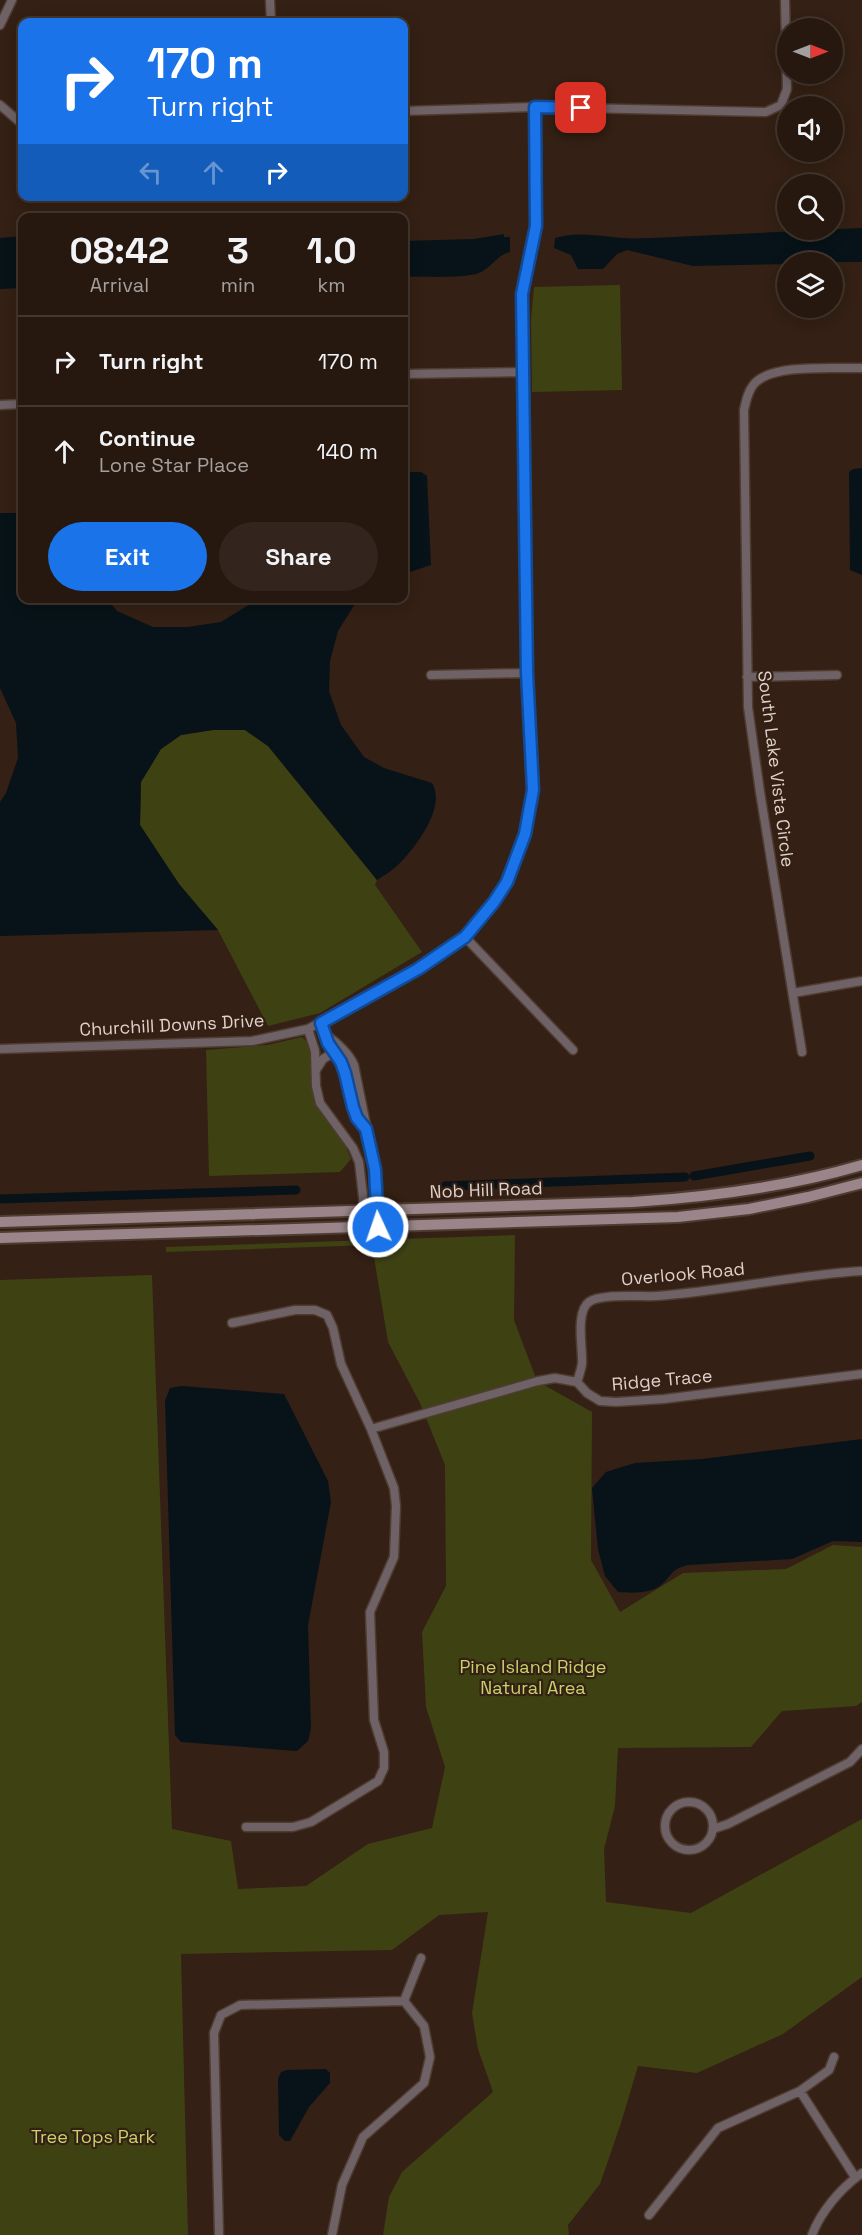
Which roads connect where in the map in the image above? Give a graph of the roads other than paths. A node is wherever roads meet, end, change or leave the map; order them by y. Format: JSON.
{"nodes":[{"id":1,"x":12,"y":0,"type":"edge"},
{"id":2,"x":270,"y":0,"type":"edge"},
{"id":3,"x":785,"y":0,"type":"edge"},
{"id":4,"x":271,"y":18,"type":"edge"},
{"id":5,"x":0,"y":25,"type":"edge"},
{"id":6,"x":0,"y":105,"type":"edge"},
{"id":7,"x":535,"y":107,"type":"junction"},
{"id":8,"x":408,"y":111,"type":"edge"},
{"id":9,"x":18,"y":121,"type":"edge"},
{"id":10,"x":862,"y":368,"type":"edge"},
{"id":11,"x":522,"y":372,"type":"junction"},
{"id":12,"x":408,"y":374,"type":"edge"},
{"id":13,"x":18,"y":404,"type":"edge"},
{"id":14,"x":0,"y":405,"type":"edge"},
{"id":15,"x":527,"y":673,"type":"junction"},
{"id":16,"x":431,"y":675,"type":"dead end"},
{"id":17,"x":837,"y":675,"type":"dead end"},
{"id":18,"x":747,"y":677,"type":"junction"},
{"id":19,"x":465,"y":937,"type":"junction"},
{"id":20,"x":862,"y":981,"type":"edge"},
{"id":21,"x":793,"y":993,"type":"junction"},
{"id":22,"x":321,"y":1023,"type":"junction"},
{"id":23,"x":308,"y":1029,"type":"junction"},
{"id":24,"x":0,"y":1049,"type":"edge"},
{"id":25,"x":573,"y":1050,"type":"dead end"},
{"id":26,"x":337,"y":1051,"type":"junction"},
{"id":27,"x":802,"y":1052,"type":"dead end"},
{"id":28,"x":316,"y":1071,"type":"junction"},
{"id":29,"x":862,"y":1166,"type":"edge"},
{"id":30,"x":862,"y":1183,"type":"edge"},
{"id":31,"x":378,"y":1209,"type":"junction"},
{"id":32,"x":363,"y":1210,"type":"junction"},
{"id":33,"x":0,"y":1221,"type":"edge"},
{"id":34,"x":364,"y":1227,"type":"junction"},
{"id":35,"x":378,"y":1227,"type":"junction"},
{"id":36,"x":0,"y":1238,"type":"edge"},
{"id":37,"x":862,"y":1270,"type":"edge"},
{"id":38,"x":232,"y":1323,"type":"dead end"},
{"id":39,"x":862,"y":1374,"type":"edge"},
{"id":40,"x":577,"y":1382,"type":"junction"},
{"id":41,"x":371,"y":1429,"type":"junction"},
{"id":42,"x":862,"y":1749,"type":"edge"},
{"id":43,"x":246,"y":1827,"type":"dead end"},
{"id":44,"x":714,"y":1829,"type":"junction"},
{"id":45,"x":421,"y":1958,"type":"dead end"},
{"id":46,"x":404,"y":2001,"type":"junction"},
{"id":47,"x":834,"y":2057,"type":"dead end"},
{"id":48,"x":800,"y":2091,"type":"junction"},
{"id":49,"x":859,"y":2175,"type":"edge"},
{"id":50,"x":649,"y":2215,"type":"dead end"},
{"id":51,"x":219,"y":2235,"type":"edge"},
{"id":52,"x":332,"y":2235,"type":"edge"},
{"id":53,"x":812,"y":2235,"type":"edge"}],
"edges":[{"from":1,"to":5,"type":"street"},
{"from":2,"to":4,"type":"street"},
{"from":3,"to":7,"type":"street"},
{"from":6,"to":9,"type":"street"},
{"from":7,"to":8,"type":"street"},
{"from":7,"to":11,"type":"street","name":"Churchill Downs Drive"},
{"from":10,"to":18,"type":"street","name":"South Lake Vista Circle"},
{"from":11,"to":12,"type":"street"},
{"from":11,"to":15,"type":"street","name":"Churchill Downs Drive"},
{"from":13,"to":14,"type":"street"},
{"from":15,"to":16,"type":"street"},
{"from":15,"to":19,"type":"street","name":"Churchill Downs Drive"},
{"from":17,"to":18,"type":"street"},
{"from":18,"to":21,"type":"street","name":"South Lake Vista Circle"},
{"from":19,"to":22,"type":"street","name":"Churchill Downs Drive"},
{"from":19,"to":25,"type":"street"},
{"from":20,"to":21,"type":"street"},
{"from":21,"to":27,"type":"street","name":"South Lake Vista Circle"},
{"from":22,"to":23,"type":"street","name":"Churchill Downs Drive"},
{"from":22,"to":26,"type":"street"},
{"from":23,"to":24,"type":"street","name":"Churchill Downs Drive"},
{"from":23,"to":28,"type":"street"},
{"from":26,"to":28,"type":"street"},
{"from":26,"to":31,"type":"street"},
{"from":28,"to":32,"type":"street"},
{"from":29,"to":31,"type":"main road","name":"Nob Hill Road"},
{"from":30,"to":35,"type":"main road","name":"Nob Hill Road"},
{"from":31,"to":32,"type":"main road","name":"Nob Hill Road"},
{"from":31,"to":35,"type":"street"},
{"from":32,"to":33,"type":"main road","name":"Nob Hill Road"},
{"from":32,"to":34,"type":"street"},
{"from":34,"to":35,"type":"main road","name":"Nob Hill Road"},
{"from":34,"to":36,"type":"main road","name":"Nob Hill Road"},
{"from":37,"to":40,"type":"street","name":"Overlook Road"},
{"from":38,"to":41,"type":"street"},
{"from":39,"to":40,"type":"street","name":"Ridge Trace"},
{"from":40,"to":41,"type":"street"},
{"from":41,"to":43,"type":"street"},
{"from":42,"to":44,"type":"street"},
{"from":44,"to":44,"type":"street"},
{"from":45,"to":46,"type":"street"},
{"from":46,"to":51,"type":"street"},
{"from":46,"to":52,"type":"street"},
{"from":47,"to":48,"type":"street"},
{"from":48,"to":49,"type":"street"},
{"from":48,"to":50,"type":"street"},
{"from":49,"to":53,"type":"street"}]}
